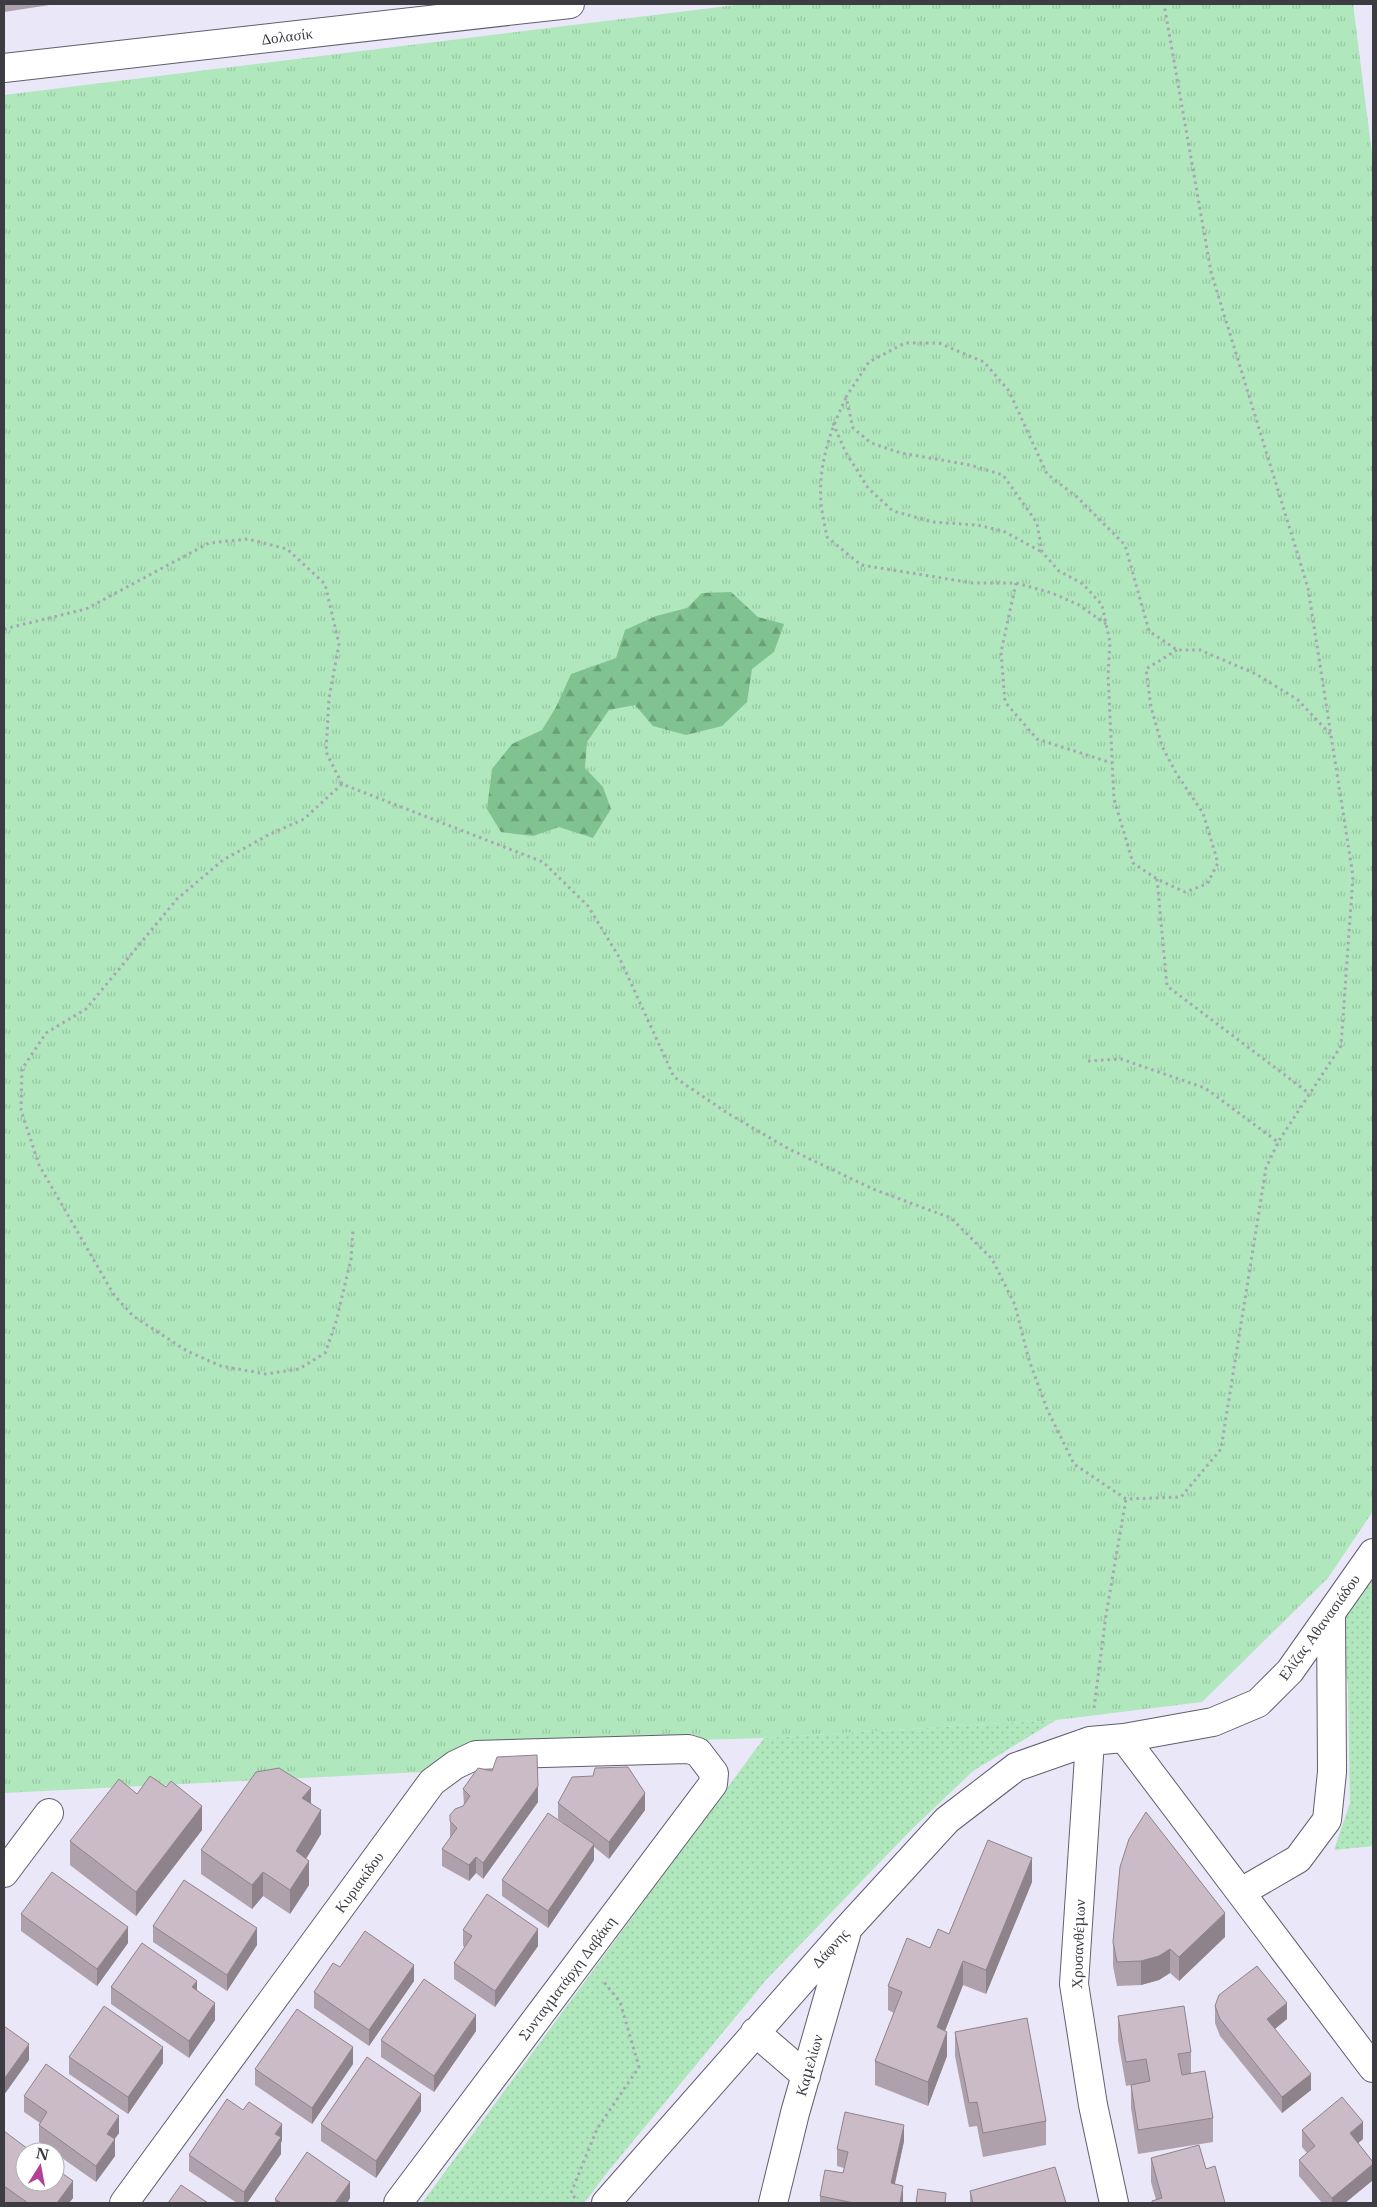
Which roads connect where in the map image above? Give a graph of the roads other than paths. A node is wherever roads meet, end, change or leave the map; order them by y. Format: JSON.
{"nodes":[{"id":1,"x":570,"y":4,"type":"edge"},
{"id":2,"x":4,"y":68,"type":"edge"},
{"id":3,"x":1373,"y":1553,"type":"edge"},
{"id":4,"x":1331,"y":1614,"type":"junction"},
{"id":5,"x":1124,"y":1738,"type":"junction"},
{"id":6,"x":1090,"y":1741,"type":"junction"},
{"id":7,"x":698,"y":1752,"type":"joint"},
{"id":8,"x":48,"y":1812,"type":"dead end"},
{"id":9,"x":4,"y":1873,"type":"edge"},
{"id":10,"x":1241,"y":1892,"type":"junction"},
{"id":11,"x":848,"y":1928,"type":"junction"},
{"id":12,"x":755,"y":2032,"type":"junction"},
{"id":13,"x":1373,"y":2068,"type":"edge"},
{"id":14,"x":806,"y":2076,"type":"junction"},
{"id":15,"x":124,"y":2203,"type":"edge"},
{"id":16,"x":398,"y":2203,"type":"edge"},
{"id":17,"x":606,"y":2203,"type":"edge"},
{"id":18,"x":773,"y":2203,"type":"edge"},
{"id":19,"x":1114,"y":2203,"type":"edge"}],
"edges":[{"from":1,"to":2,"type":"street","name":"Δολασίκ"},
{"from":3,"to":4,"type":"street","name":"Ελίζας Αθανασιάδου"},
{"from":4,"to":5,"type":"street","name":"Ελίζας Αθανασιάδου"},
{"from":4,"to":10,"type":"street"},
{"from":5,"to":6,"type":"street","name":"Ελίζας Αθανασιάδου"},
{"from":5,"to":10,"type":"street"},
{"from":6,"to":11,"type":"street","name":"Δάφνης"},
{"from":6,"to":19,"type":"street","name":"Χρυσανθέμων"},
{"from":7,"to":15,"type":"street","name":"Κυριακίδου"},
{"from":7,"to":16,"type":"street","name":"Συνταγματάρχη Δαβάκη"},
{"from":8,"to":9,"type":"street"},
{"from":10,"to":13,"type":"street"},
{"from":11,"to":12,"type":"street","name":"Δάφνης"},
{"from":11,"to":14,"type":"street","name":"Καμελίων"},
{"from":12,"to":14,"type":"street"},
{"from":12,"to":17,"type":"street","name":"Δάφνης"},
{"from":14,"to":18,"type":"street","name":"Καμελίων"}]}
